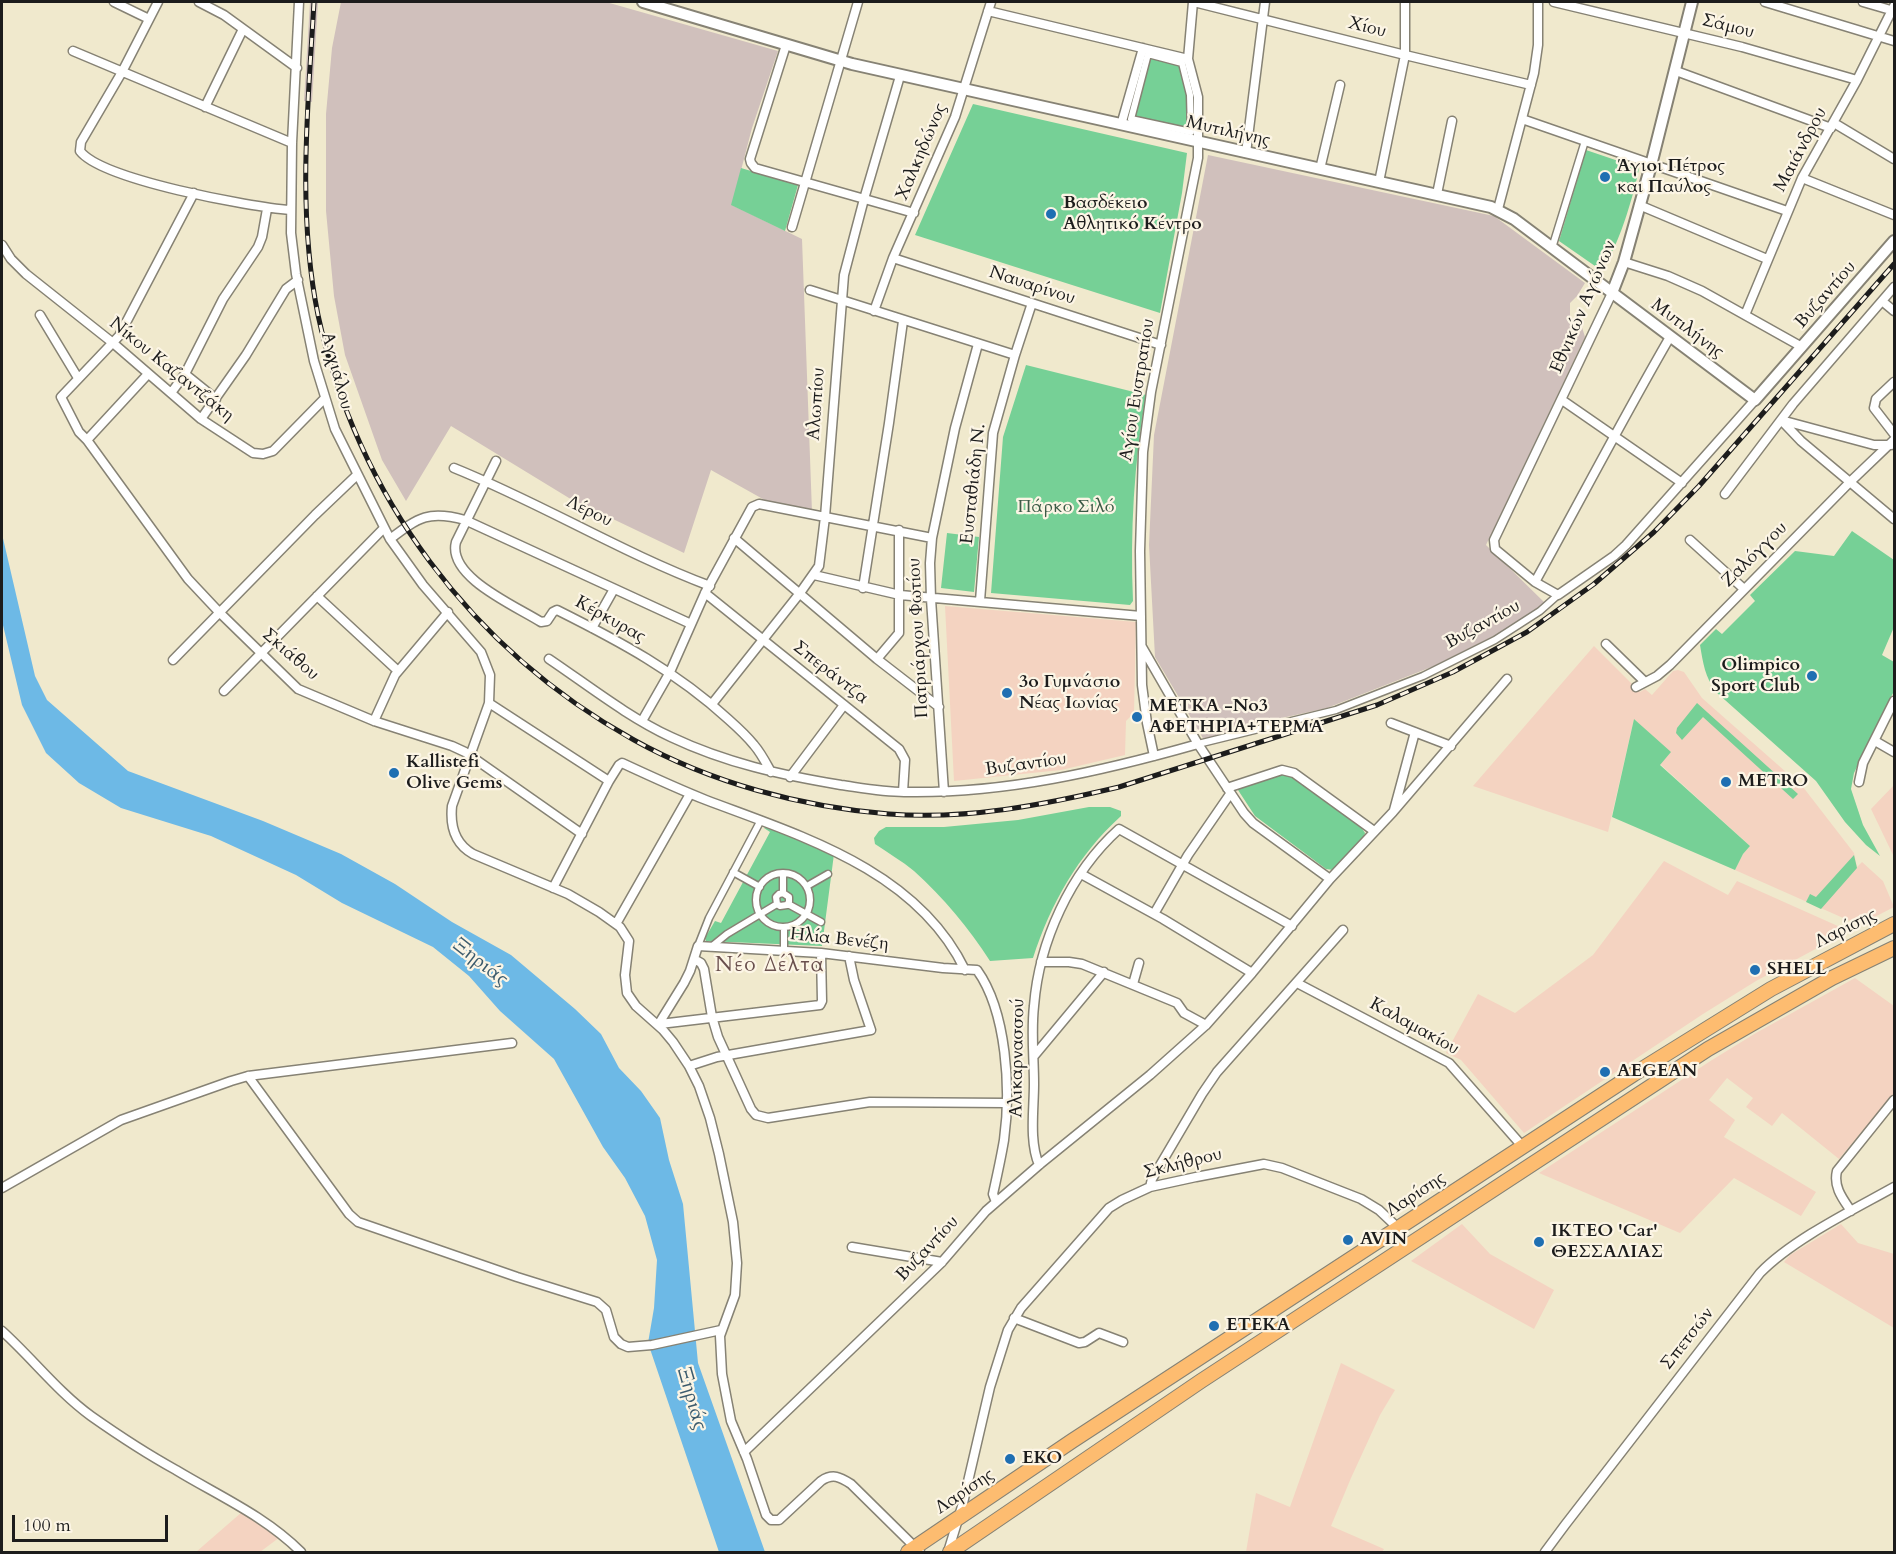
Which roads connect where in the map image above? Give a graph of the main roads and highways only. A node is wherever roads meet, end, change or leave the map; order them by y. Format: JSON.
{"nodes":[{"id":1,"x":1894,"y":924,"type":"edge"},
{"id":2,"x":1894,"y":948,"type":"edge"},
{"id":3,"x":914,"y":1551,"type":"edge"},
{"id":4,"x":949,"y":1552,"type":"edge"}],
"edges":[{"from":1,"to":3,"type":"main road","name":"Λαρίσης"},
{"from":2,"to":4,"type":"main road","name":"Λαρίσης"}]}
